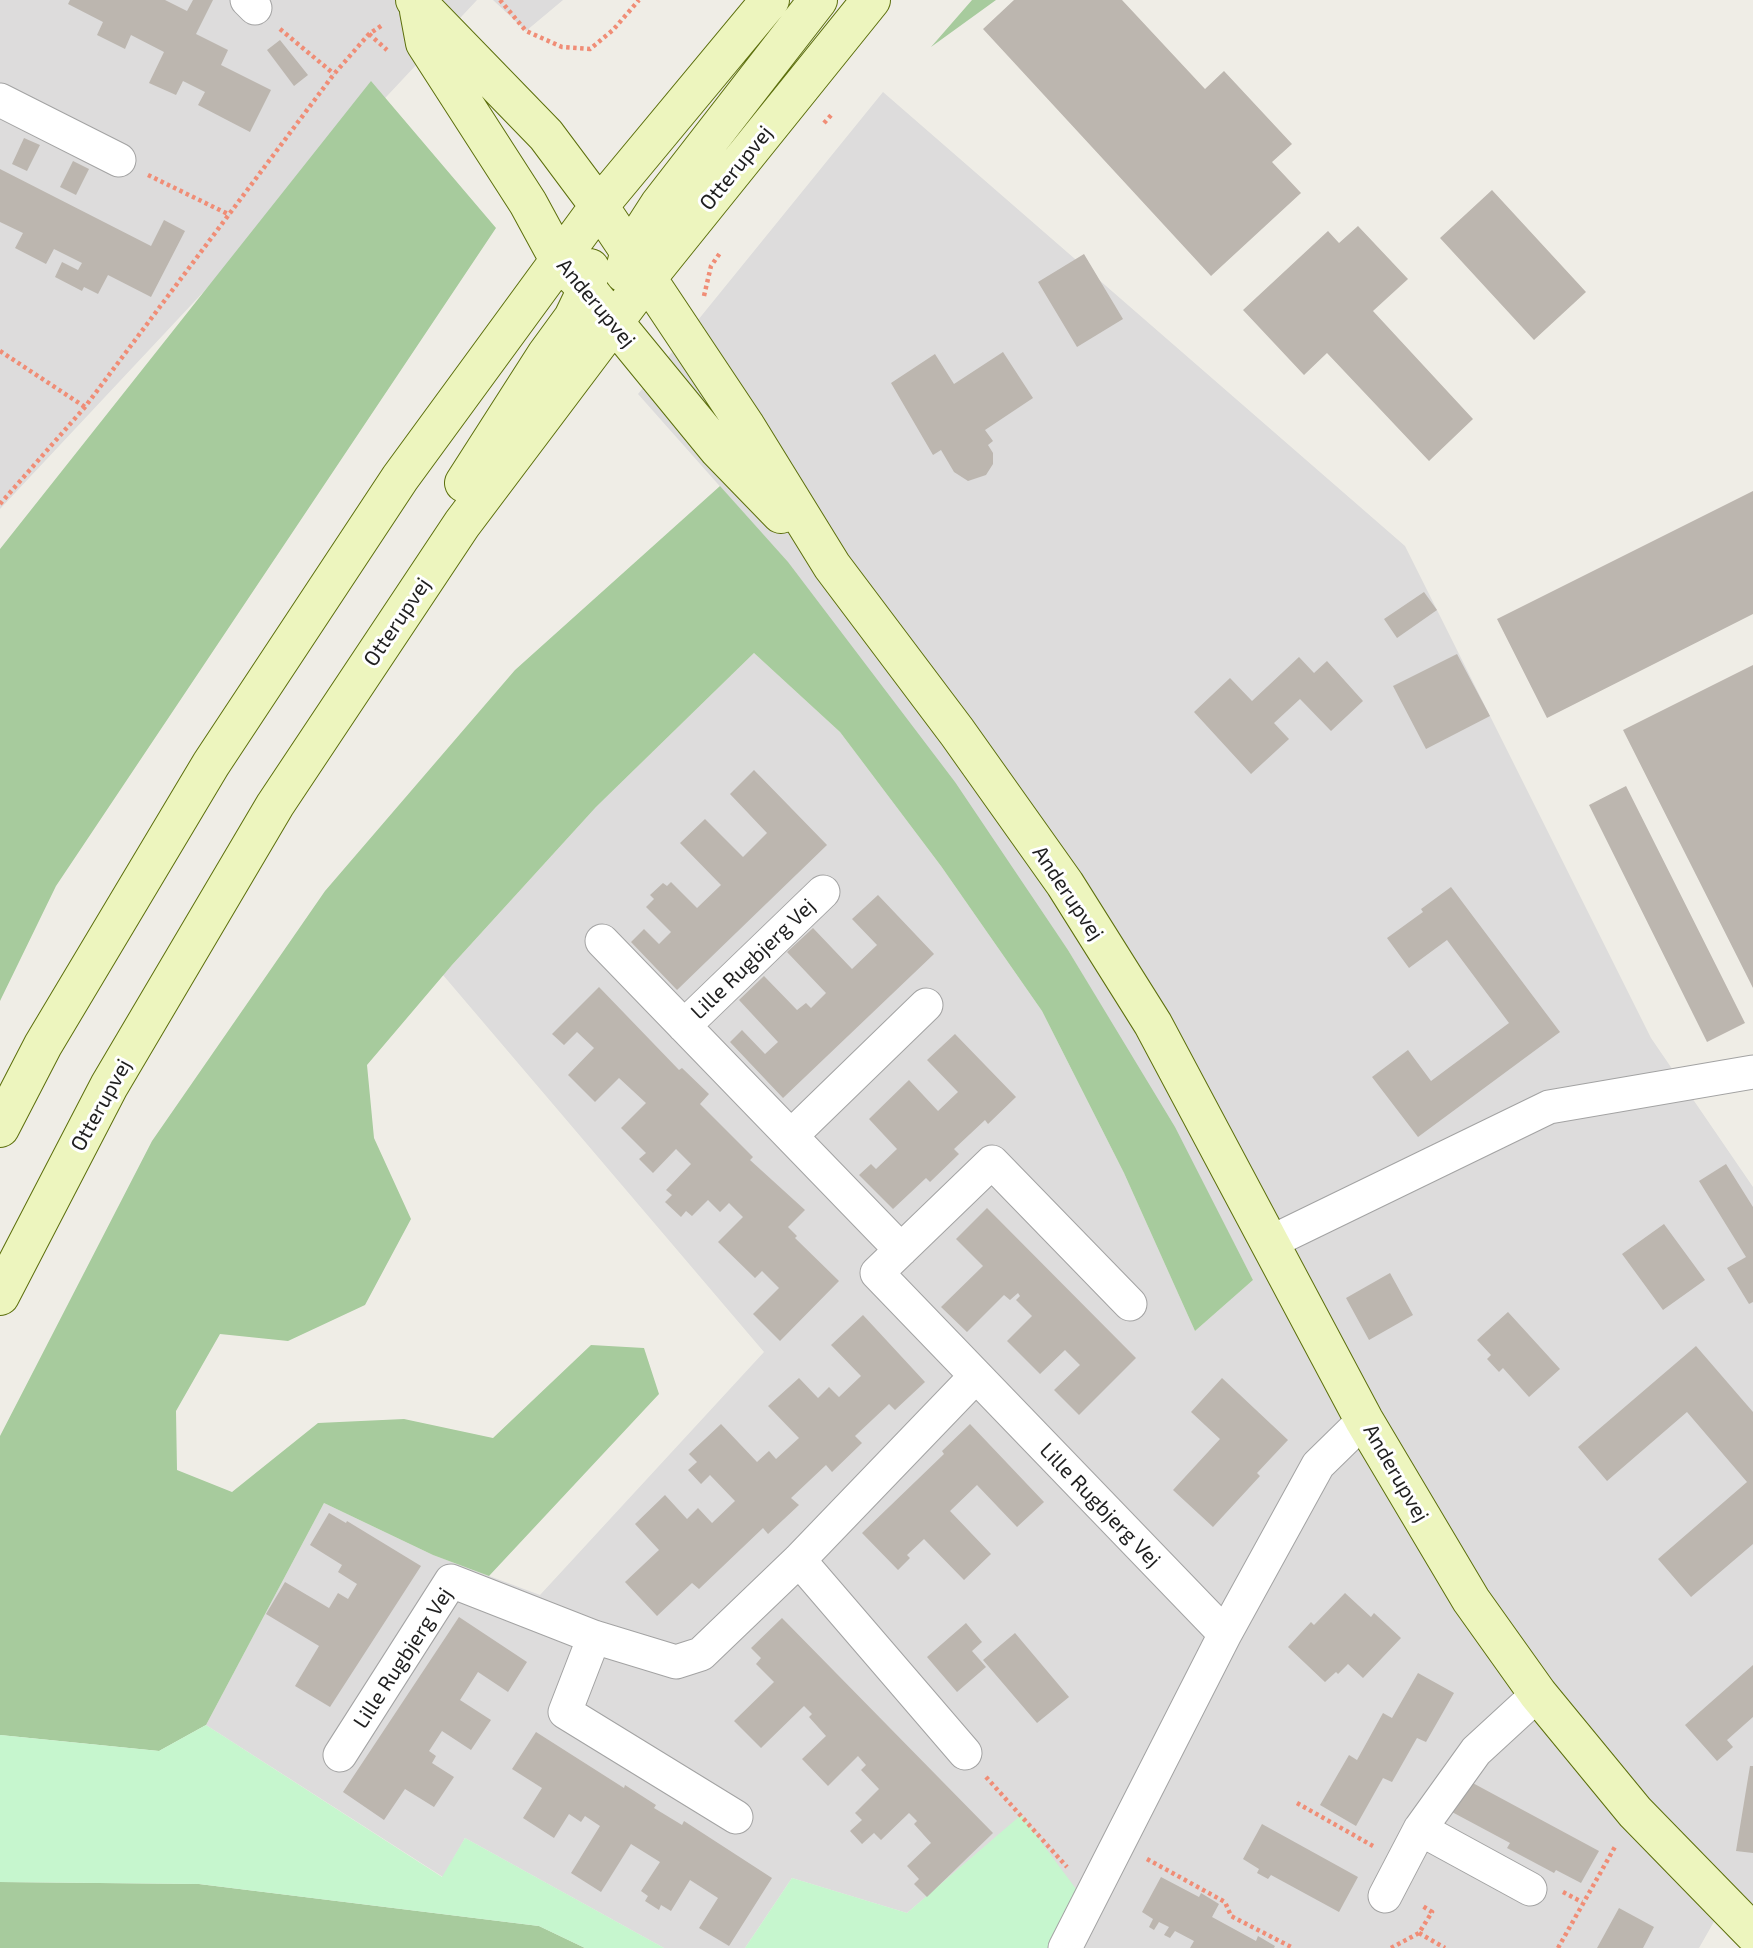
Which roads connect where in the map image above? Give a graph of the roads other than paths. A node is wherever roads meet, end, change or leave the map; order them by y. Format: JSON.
{"nodes":[{"id":1,"x":770,"y":0,"type":"edge"},
{"id":2,"x":818,"y":0,"type":"edge"},
{"id":3,"x":871,"y":0,"type":"edge"},
{"id":4,"x":416,"y":1,"type":"edge"},
{"id":5,"x":0,"y":100,"type":"edge"},
{"id":6,"x":119,"y":160,"type":"road end"},
{"id":7,"x":599,"y":206,"type":"junction"},
{"id":8,"x":559,"y":260,"type":"junction"},
{"id":9,"x":639,"y":263,"type":"junction"},
{"id":10,"x":587,"y":289,"type":"junction"},
{"id":11,"x":612,"y":322,"type":"junction"},
{"id":12,"x":831,"y":566,"type":"junction"},
{"id":13,"x":332,"y":720,"type":"junction"},
{"id":14,"x":822,"y":892,"type":"dead end"},
{"id":15,"x":602,"y":941,"type":"dead end"},
{"id":16,"x":926,"y":1005,"type":"dead end"},
{"id":17,"x":684,"y":1026,"type":"junction"},
{"id":18,"x":1753,"y":1072,"type":"edge"},
{"id":19,"x":0,"y":1128,"type":"edge"},
{"id":20,"x":791,"y":1136,"type":"junction"},
{"id":21,"x":1269,"y":1243,"type":"junction"},
{"id":22,"x":901,"y":1250,"type":"junction"},
{"id":23,"x":0,"y":1296,"type":"edge"},
{"id":24,"x":1130,"y":1304,"type":"dead end"},
{"id":25,"x":976,"y":1376,"type":"junction"},
{"id":26,"x":1364,"y":1420,"type":"junction"},
{"id":27,"x":799,"y":1560,"type":"junction"},
{"id":28,"x":1225,"y":1634,"type":"junction"},
{"id":29,"x":594,"y":1637,"type":"junction"},
{"id":30,"x":1538,"y":1694,"type":"junction"},
{"id":31,"x":965,"y":1753,"type":"road end"},
{"id":32,"x":340,"y":1755,"type":"dead end"},
{"id":33,"x":736,"y":1817,"type":"dead end"},
{"id":34,"x":1420,"y":1829,"type":"junction"},
{"id":35,"x":1530,"y":1889,"type":"dead end"},
{"id":36,"x":1385,"y":1896,"type":"dead end"},
{"id":37,"x":1753,"y":1933,"type":"edge"},
{"id":38,"x":1065,"y":1948,"type":"edge"}],
"edges":[{"from":1,"to":7,"type":"street"},
{"from":2,"to":9,"type":"street"},
{"from":3,"to":9,"type":"street","name":"Otterupvej"},
{"from":4,"to":7,"type":"street","name":"Anderupvej"},
{"from":4,"to":8,"type":"street","name":"Anderupvej"},
{"from":5,"to":6,"type":"street"},
{"from":7,"to":8,"type":"street"},
{"from":7,"to":9,"type":"street","name":"Anderupvej"},
{"from":7,"to":10,"type":"street"},
{"from":8,"to":10,"type":"street","name":"Anderupvej"},
{"from":8,"to":19,"type":"street"},
{"from":9,"to":11,"type":"street"},
{"from":9,"to":12,"type":"street","name":"Anderupvej"},
{"from":10,"to":11,"type":"street","name":"Anderupvej"},
{"from":10,"to":13,"type":"street"},
{"from":11,"to":12,"type":"street","name":"Anderupvej"},
{"from":11,"to":13,"type":"street","name":"Otterupvej"},
{"from":12,"to":21,"type":"street","name":"Anderupvej"},
{"from":13,"to":23,"type":"street","name":"Otterupvej"},
{"from":14,"to":17,"type":"street","name":"Lille Rugbjerg Vej"},
{"from":15,"to":17,"type":"street","name":"Lille Rugbjerg Vej"},
{"from":16,"to":20,"type":"street"},
{"from":17,"to":20,"type":"street","name":"Lille Rugbjerg Vej"},
{"from":18,"to":21,"type":"street"},
{"from":20,"to":22,"type":"street","name":"Lille Rugbjerg Vej"},
{"from":21,"to":26,"type":"street","name":"Anderupvej"},
{"from":22,"to":24,"type":"street","name":"Lille Rugbjerg Vej"},
{"from":22,"to":25,"type":"street","name":"Lille Rugbjerg Vej"},
{"from":25,"to":27,"type":"street","name":"Lille Rugbjerg Vej"},
{"from":25,"to":28,"type":"street","name":"Lille Rugbjerg Vej"},
{"from":26,"to":28,"type":"street"},
{"from":26,"to":30,"type":"street","name":"Anderupvej"},
{"from":27,"to":29,"type":"street","name":"Lille Rugbjerg Vej"},
{"from":27,"to":31,"type":"street"},
{"from":28,"to":38,"type":"street"},
{"from":29,"to":32,"type":"street","name":"Lille Rugbjerg Vej"},
{"from":29,"to":33,"type":"street"},
{"from":30,"to":34,"type":"street"},
{"from":30,"to":37,"type":"street","name":"Anderupvej"},
{"from":34,"to":35,"type":"street"},
{"from":34,"to":36,"type":"street"}]}
